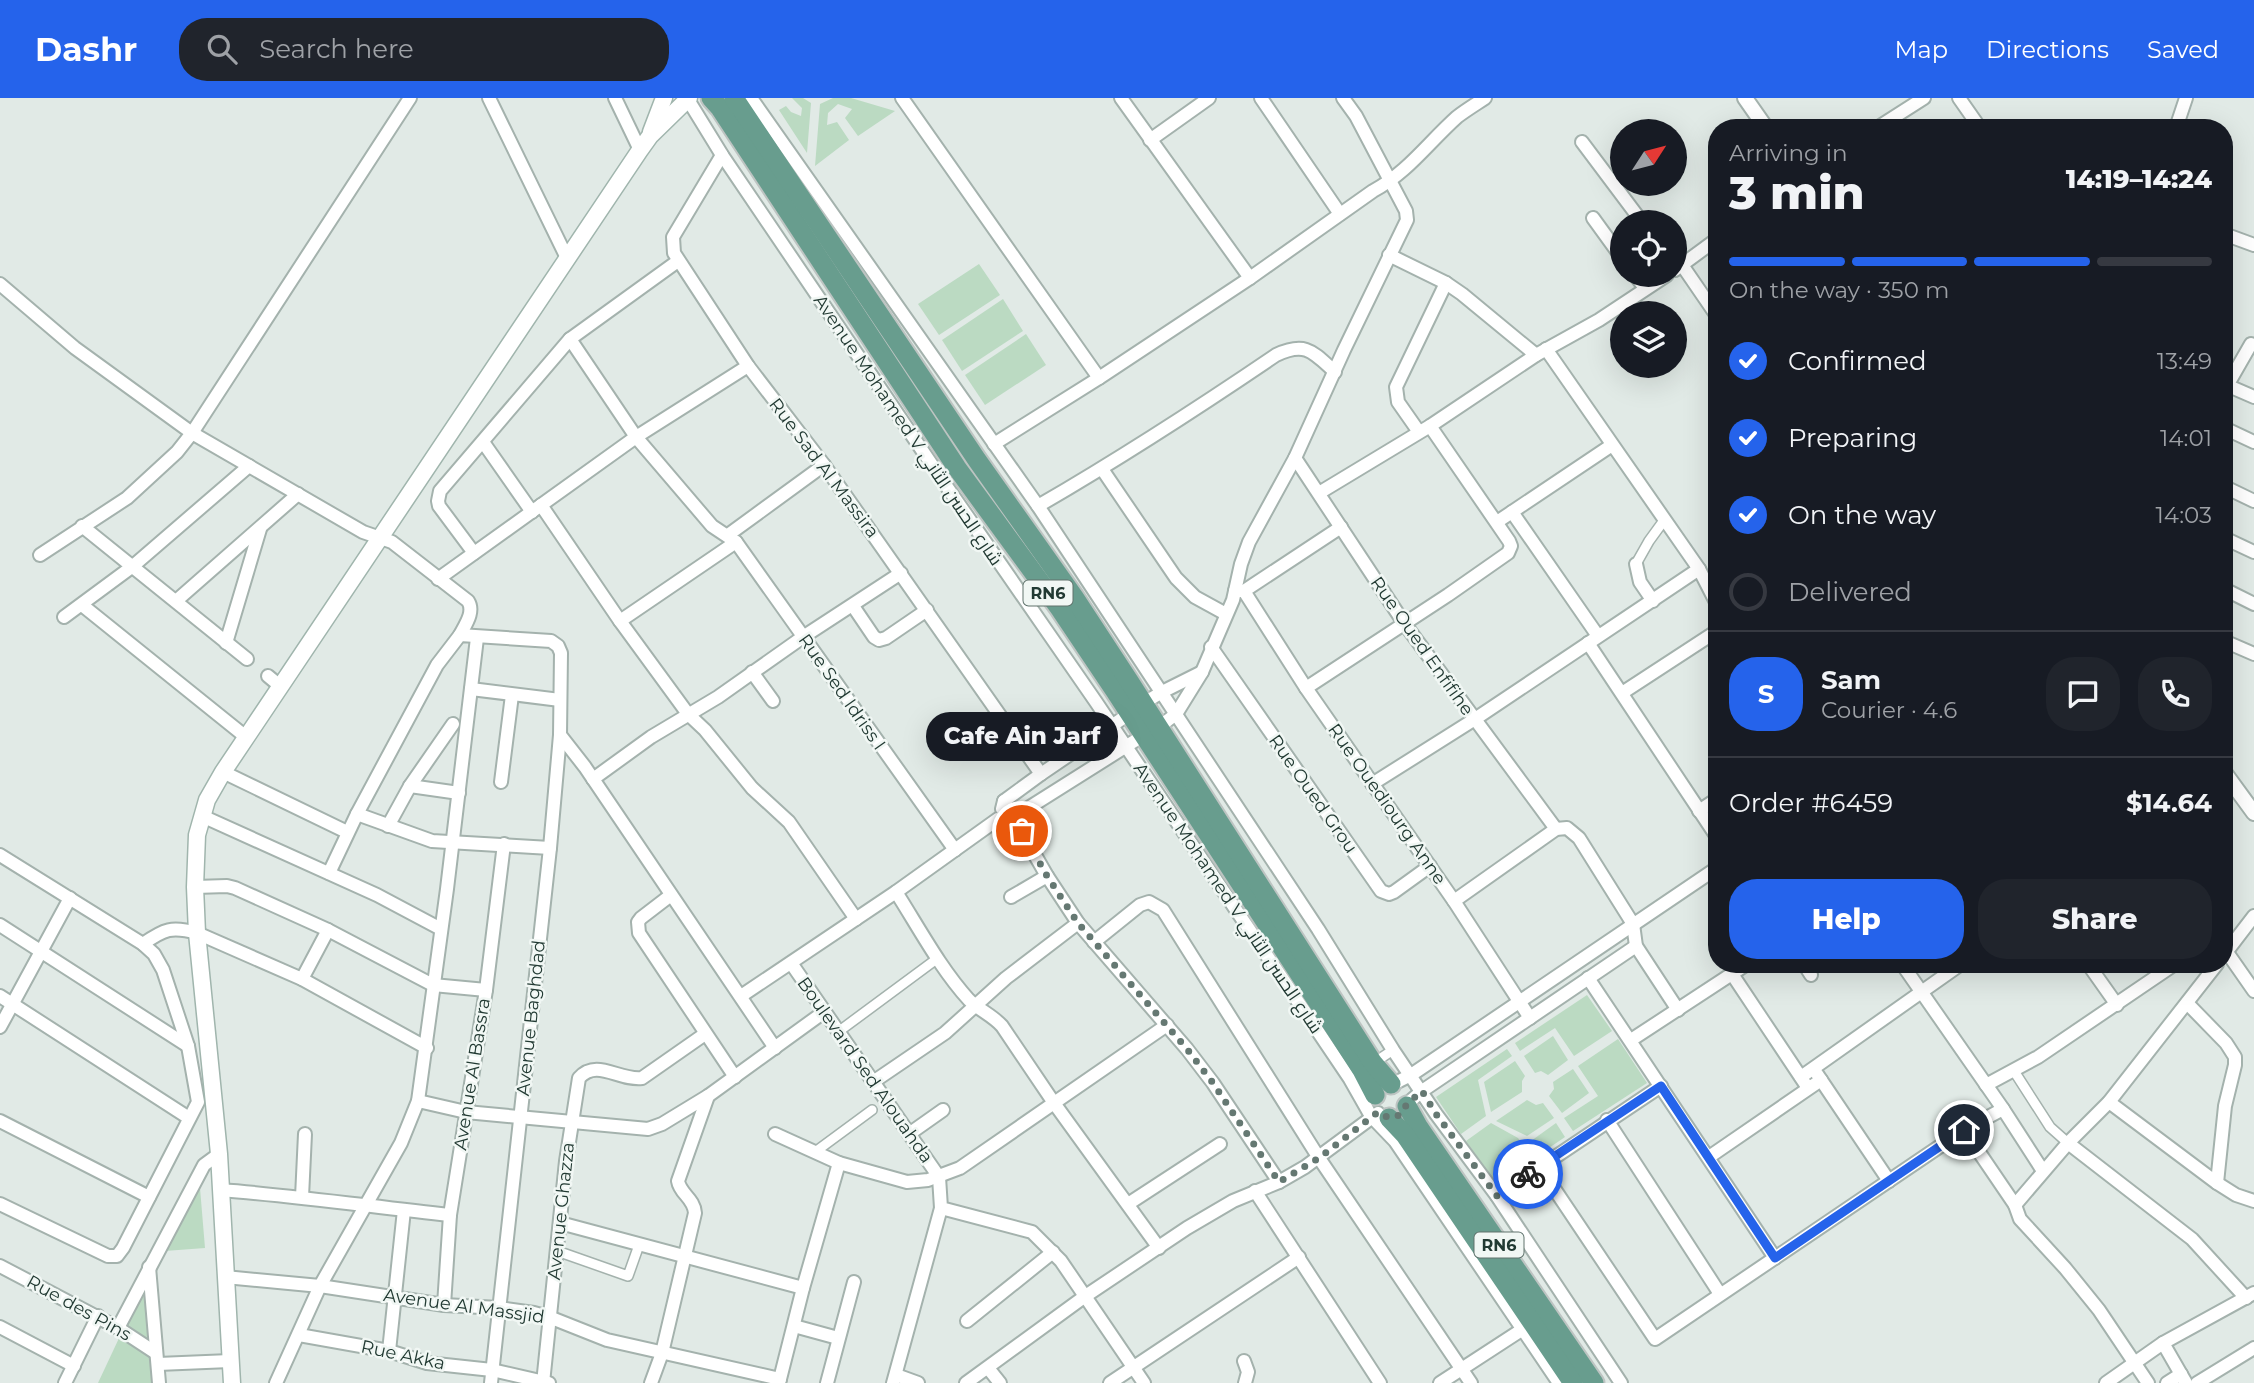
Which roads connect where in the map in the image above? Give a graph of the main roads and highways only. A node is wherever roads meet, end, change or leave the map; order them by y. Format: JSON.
{"nodes":[{"id":1,"x":664,"y":98,"type":"edge"},
{"id":2,"x":731,"y":100,"type":"edge"},
{"id":3,"x":683,"y":101,"type":"edge"},
{"id":4,"x":650,"y":136,"type":"junction"},
{"id":5,"x":1383,"y":1102,"type":"junction"},
{"id":6,"x":1406,"y":1134,"type":"junction"},
{"id":7,"x":232,"y":1383,"type":"edge"},
{"id":8,"x":1573,"y":1383,"type":"edge"},
{"id":9,"x":1594,"y":1383,"type":"edge"}],
"edges":[{"from":1,"to":4,"type":"main road"},
{"from":2,"to":5,"type":"main road","number":"RN6"},
{"from":3,"to":4,"type":"main road"},
{"from":4,"to":7,"type":"main road"},
{"from":5,"to":6,"type":"main road","number":"RN6"},
{"from":5,"to":6,"type":"main road","number":"RN6"},
{"from":6,"to":8,"type":"main road","number":"RN6"},
{"from":6,"to":9,"type":"main road","number":"RN6"}]}
